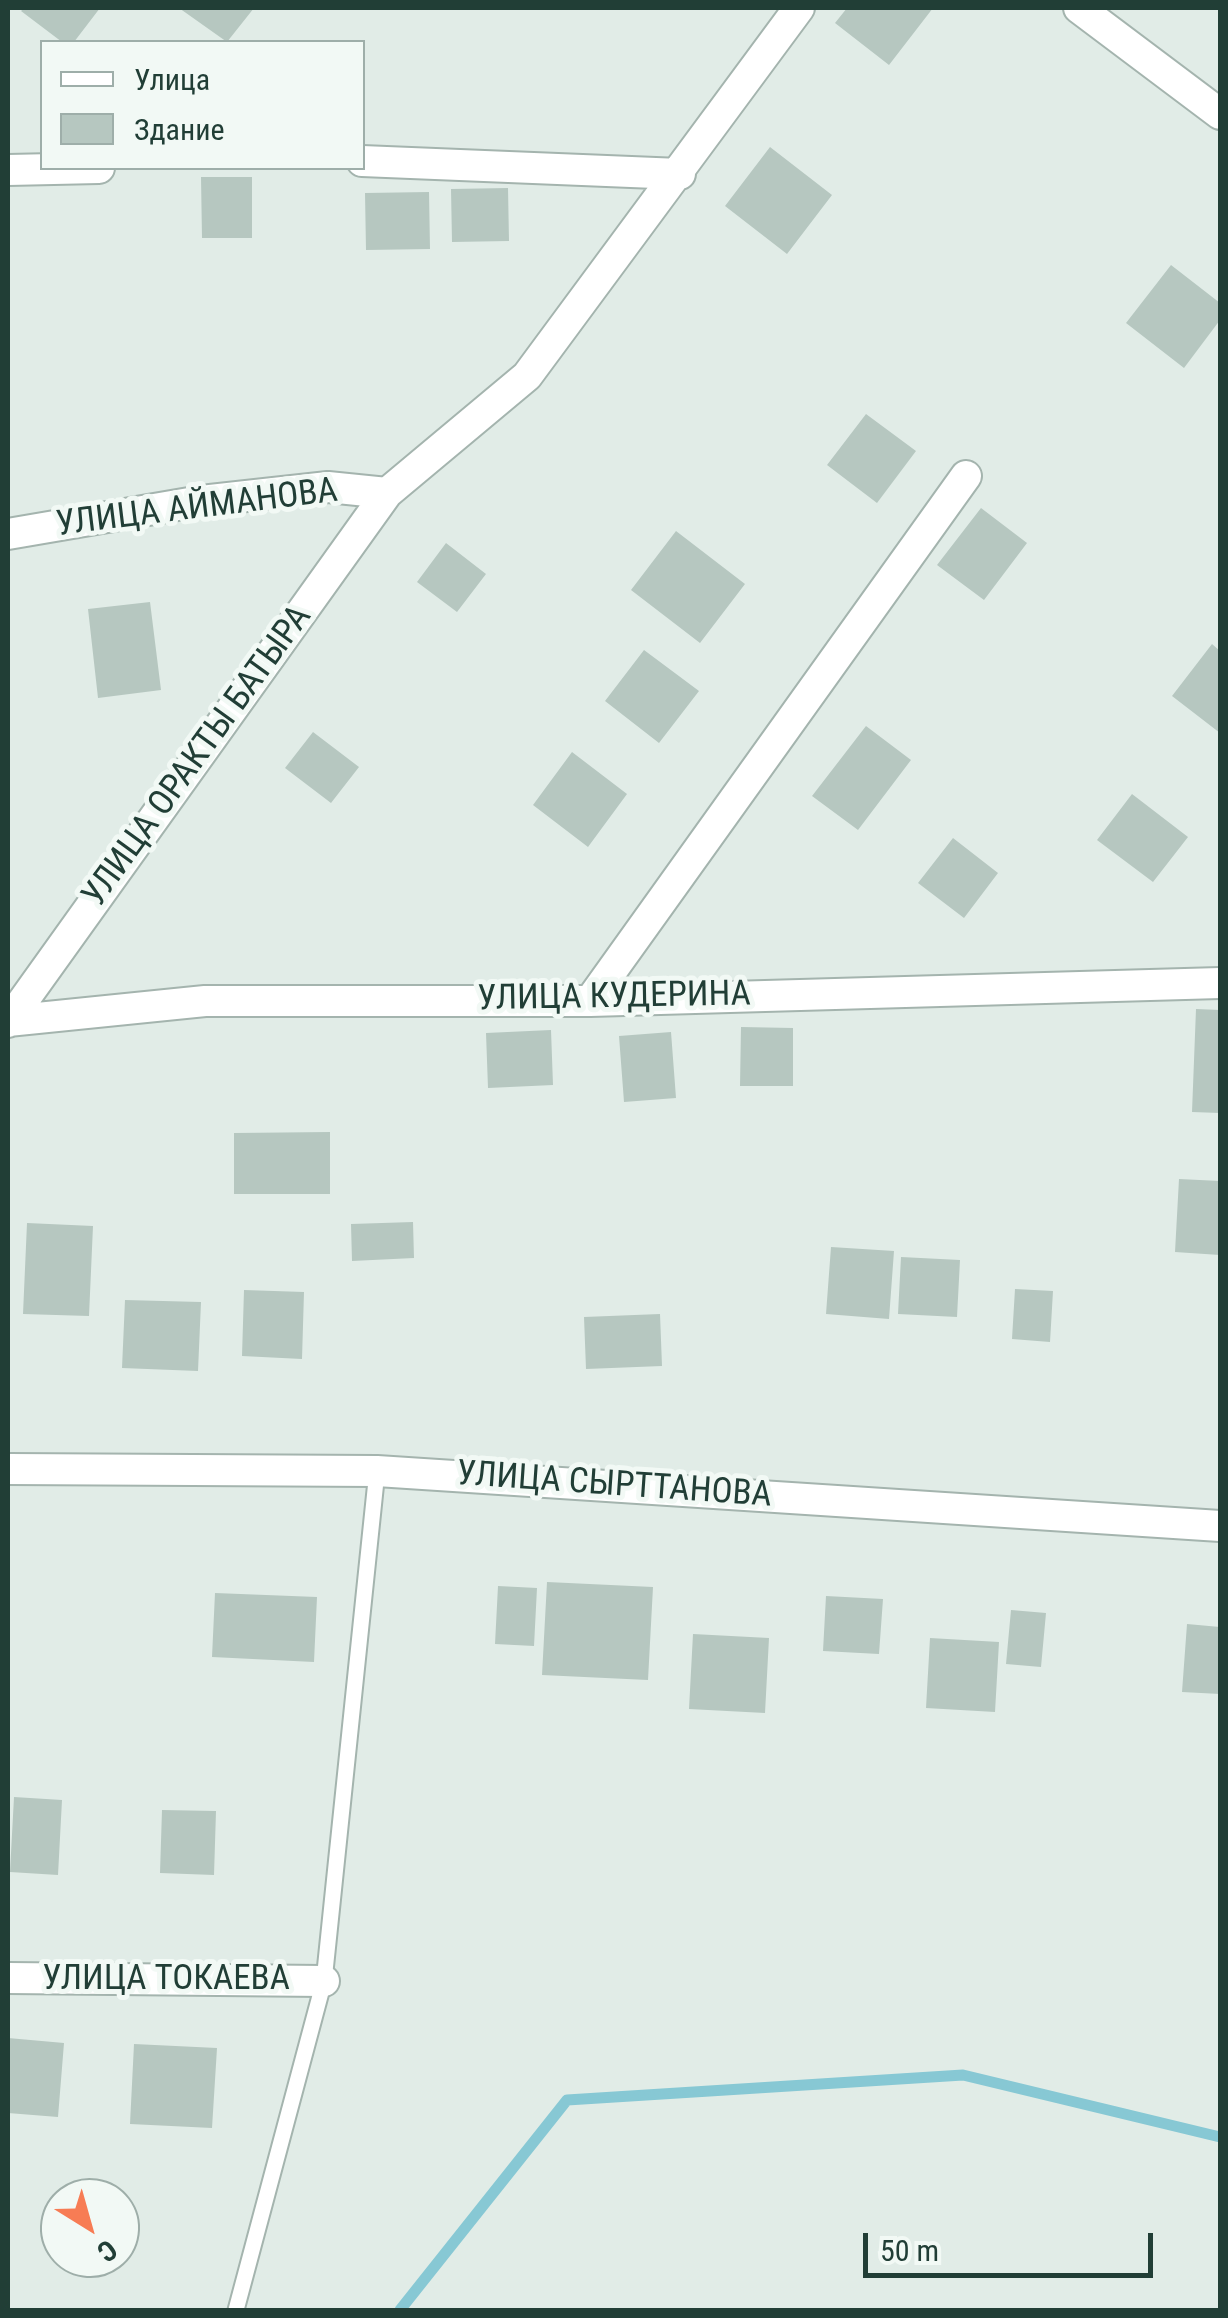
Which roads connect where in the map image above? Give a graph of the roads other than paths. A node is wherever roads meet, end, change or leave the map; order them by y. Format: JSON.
{"nodes":[{"id":1,"x":800,"y":8,"type":"edge"},
{"id":2,"x":1079,"y":8,"type":"edge"},
{"id":3,"x":1220,"y":114,"type":"edge"},
{"id":4,"x":365,"y":162,"type":"edge"},
{"id":5,"x":40,"y":169,"type":"edge"},
{"id":6,"x":8,"y":170,"type":"edge"},
{"id":7,"x":680,"y":174,"type":"junction"},
{"id":8,"x":966,"y":476,"type":"dead end"},
{"id":9,"x":388,"y":493,"type":"junction"},
{"id":10,"x":8,"y":534,"type":"edge"},
{"id":11,"x":1220,"y":983,"type":"edge"},
{"id":12,"x":590,"y":1001,"type":"junction"},
{"id":13,"x":8,"y":1021,"type":"edge"},
{"id":14,"x":8,"y":1468,"type":"edge"},
{"id":15,"x":377,"y":1470,"type":"junction"},
{"id":16,"x":1220,"y":1526,"type":"edge"},
{"id":17,"x":8,"y":1978,"type":"edge"},
{"id":18,"x":324,"y":1981,"type":"junction"},
{"id":19,"x":236,"y":2310,"type":"edge"}],
"edges":[{"from":1,"to":7,"type":"street","name":"УЛИЦА ОРАКТЫ БАТЫРА"},
{"from":2,"to":3,"type":"street"},
{"from":4,"to":7,"type":"street"},
{"from":5,"to":6,"type":"street"},
{"from":7,"to":9,"type":"street","name":"УЛИЦА ОРАКТЫ БАТЫРА"},
{"from":8,"to":12,"type":"street"},
{"from":9,"to":10,"type":"street","name":"УЛИЦА АЙМАНОВА"},
{"from":9,"to":13,"type":"street","name":"УЛИЦА ОРАКТЫ БАТЫРА"},
{"from":11,"to":12,"type":"street","name":"УЛИЦА КУДЕРИНА"},
{"from":12,"to":13,"type":"street","name":"УЛИЦА КУДЕРИНА"},
{"from":14,"to":15,"type":"street","name":"УЛИЦА СЫРТТАНОВА"},
{"from":15,"to":16,"type":"street","name":"УЛИЦА СЫРТТАНОВА"},
{"from":15,"to":18,"type":"lane"},
{"from":17,"to":18,"type":"street","name":"УЛИЦА ТОКАЕВА"},
{"from":18,"to":19,"type":"lane"}]}
